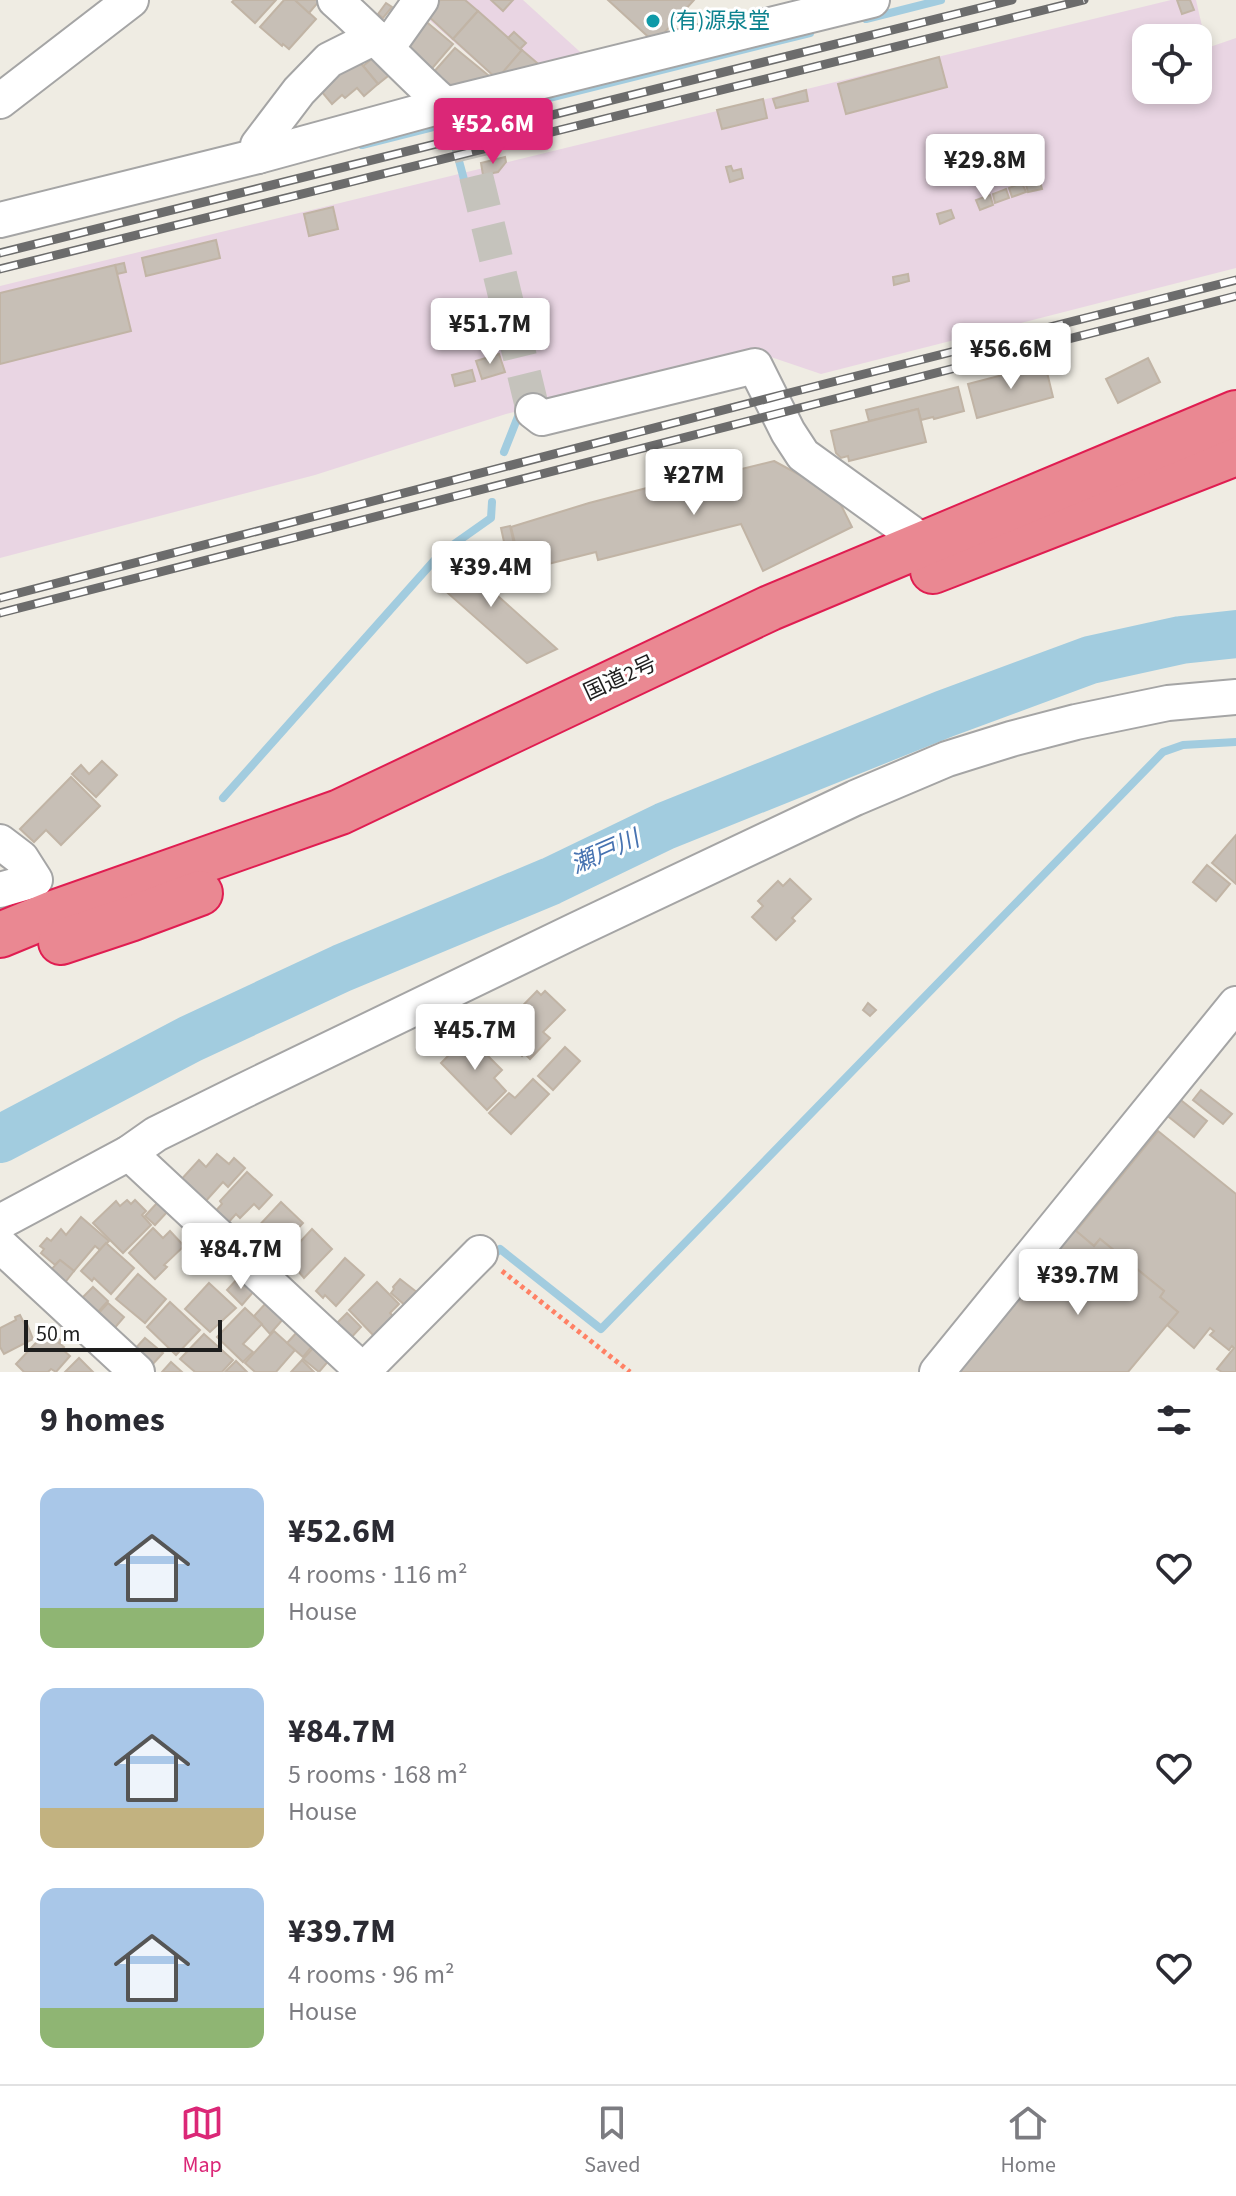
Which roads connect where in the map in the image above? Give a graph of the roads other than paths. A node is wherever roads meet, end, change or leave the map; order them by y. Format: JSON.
{"nodes":[{"id":1,"x":131,"y":0,"type":"edge"},
{"id":2,"x":335,"y":0,"type":"edge"},
{"id":3,"x":421,"y":0,"type":"edge"},
{"id":4,"x":872,"y":0,"type":"edge"},
{"id":5,"x":381,"y":42,"type":"junction"},
{"id":6,"x":0,"y":101,"type":"edge"},
{"id":7,"x":456,"y":116,"type":"junction"},
{"id":8,"x":258,"y":156,"type":"junction"},
{"id":9,"x":0,"y":220,"type":"edge"},
{"id":10,"x":533,"y":411,"type":"dead end"},
{"id":11,"x":1236,"y":413,"type":"edge"},
{"id":12,"x":1236,"y":453,"type":"edge"},
{"id":13,"x":925,"y":543,"type":"junction"},
{"id":14,"x":1236,"y":697,"type":"edge"},
{"id":15,"x":0,"y":842,"type":"edge"},
{"id":16,"x":0,"y":890,"type":"edge"},
{"id":17,"x":43,"y":897,"type":"junction"},
{"id":18,"x":0,"y":935,"type":"edge"},
{"id":19,"x":0,"y":963,"type":"edge"},
{"id":20,"x":1236,"y":1004,"type":"edge"},
{"id":21,"x":129,"y":1153,"type":"junction"},
{"id":22,"x":0,"y":1222,"type":"edge"},
{"id":23,"x":0,"y":1245,"type":"edge"},
{"id":24,"x":487,"y":1258,"type":"road end"},
{"id":25,"x":137,"y":1372,"type":"edge"},
{"id":26,"x":363,"y":1372,"type":"edge"},
{"id":27,"x":937,"y":1372,"type":"edge"}],
"edges":[{"from":1,"to":6,"type":"street"},
{"from":2,"to":5,"type":"street"},
{"from":3,"to":5,"type":"street"},
{"from":4,"to":7,"type":"street"},
{"from":5,"to":7,"type":"street"},
{"from":5,"to":8,"type":"street"},
{"from":7,"to":8,"type":"street"},
{"from":8,"to":9,"type":"street"},
{"from":10,"to":13,"type":"street"},
{"from":11,"to":13,"type":"highway","name":"国道2号"},
{"from":12,"to":19,"type":"highway","name":"国道2号"},
{"from":13,"to":17,"type":"highway","name":"国道2号"},
{"from":14,"to":21,"type":"street"},
{"from":15,"to":17,"type":"street"},
{"from":16,"to":17,"type":"street"},
{"from":17,"to":18,"type":"highway","name":"国道2号"},
{"from":20,"to":27,"type":"street"},
{"from":21,"to":22,"type":"street"},
{"from":21,"to":26,"type":"street"},
{"from":23,"to":25,"type":"street"},
{"from":24,"to":26,"type":"street"}]}
